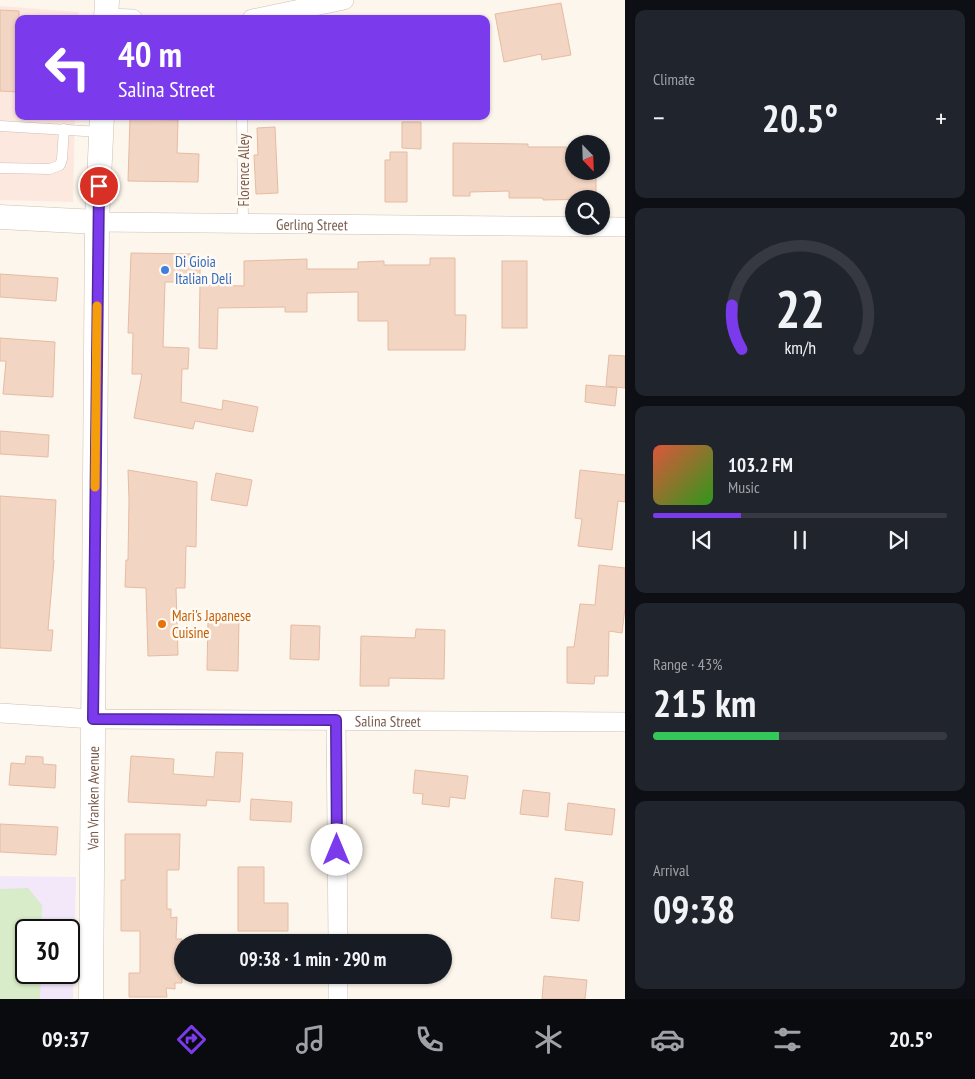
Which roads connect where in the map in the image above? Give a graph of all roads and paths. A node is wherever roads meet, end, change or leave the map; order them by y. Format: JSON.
{"nodes":[{"id":1,"x":107,"y":0,"type":"edge"},
{"id":2,"x":344,"y":0,"type":"edge"},
{"id":3,"x":106,"y":15,"type":"edge"},
{"id":4,"x":271,"y":15,"type":"edge"},
{"id":5,"x":242,"y":120,"type":"edge"},
{"id":6,"x":102,"y":124,"type":"edge"},
{"id":7,"x":0,"y":126,"type":"edge"},
{"id":8,"x":64,"y":129,"type":"junction"},
{"id":9,"x":0,"y":168,"type":"edge"},
{"id":10,"x":0,"y":217,"type":"edge"},
{"id":11,"x":97,"y":222,"type":"junction"},
{"id":12,"x":243,"y":224,"type":"junction"},
{"id":13,"x":625,"y":227,"type":"edge"},
{"id":14,"x":0,"y":713,"type":"edge"},
{"id":15,"x":93,"y":719,"type":"junction"},
{"id":16,"x":336,"y":720,"type":"junction"},
{"id":17,"x":625,"y":722,"type":"edge"},
{"id":18,"x":338,"y":934,"type":"edge"},
{"id":19,"x":338,"y":984,"type":"edge"},
{"id":20,"x":91,"y":999,"type":"edge"},
{"id":21,"x":338,"y":999,"type":"edge"}],
"edges":[{"from":1,"to":3,"type":"street"},
{"from":2,"to":4,"type":"street"},
{"from":5,"to":12,"type":"lane","name":"Florence Alley"},
{"from":6,"to":8,"type":"lane"},
{"from":6,"to":11,"type":"street","name":"Van Vranken Avenue"},
{"from":7,"to":8,"type":"lane"},
{"from":8,"to":9,"type":"lane"},
{"from":10,"to":11,"type":"street","name":"Gerling Street"},
{"from":11,"to":12,"type":"street","name":"Gerling Street"},
{"from":11,"to":15,"type":"street","name":"Van Vranken Avenue"},
{"from":12,"to":13,"type":"street","name":"Gerling Street"},
{"from":14,"to":15,"type":"street","name":"Salina Street"},
{"from":15,"to":16,"type":"street","name":"Salina Street"},
{"from":15,"to":20,"type":"street","name":"Van Vranken Avenue"},
{"from":16,"to":17,"type":"street","name":"Salina Street"},
{"from":16,"to":18,"type":"street"},
{"from":19,"to":21,"type":"street"}]}
